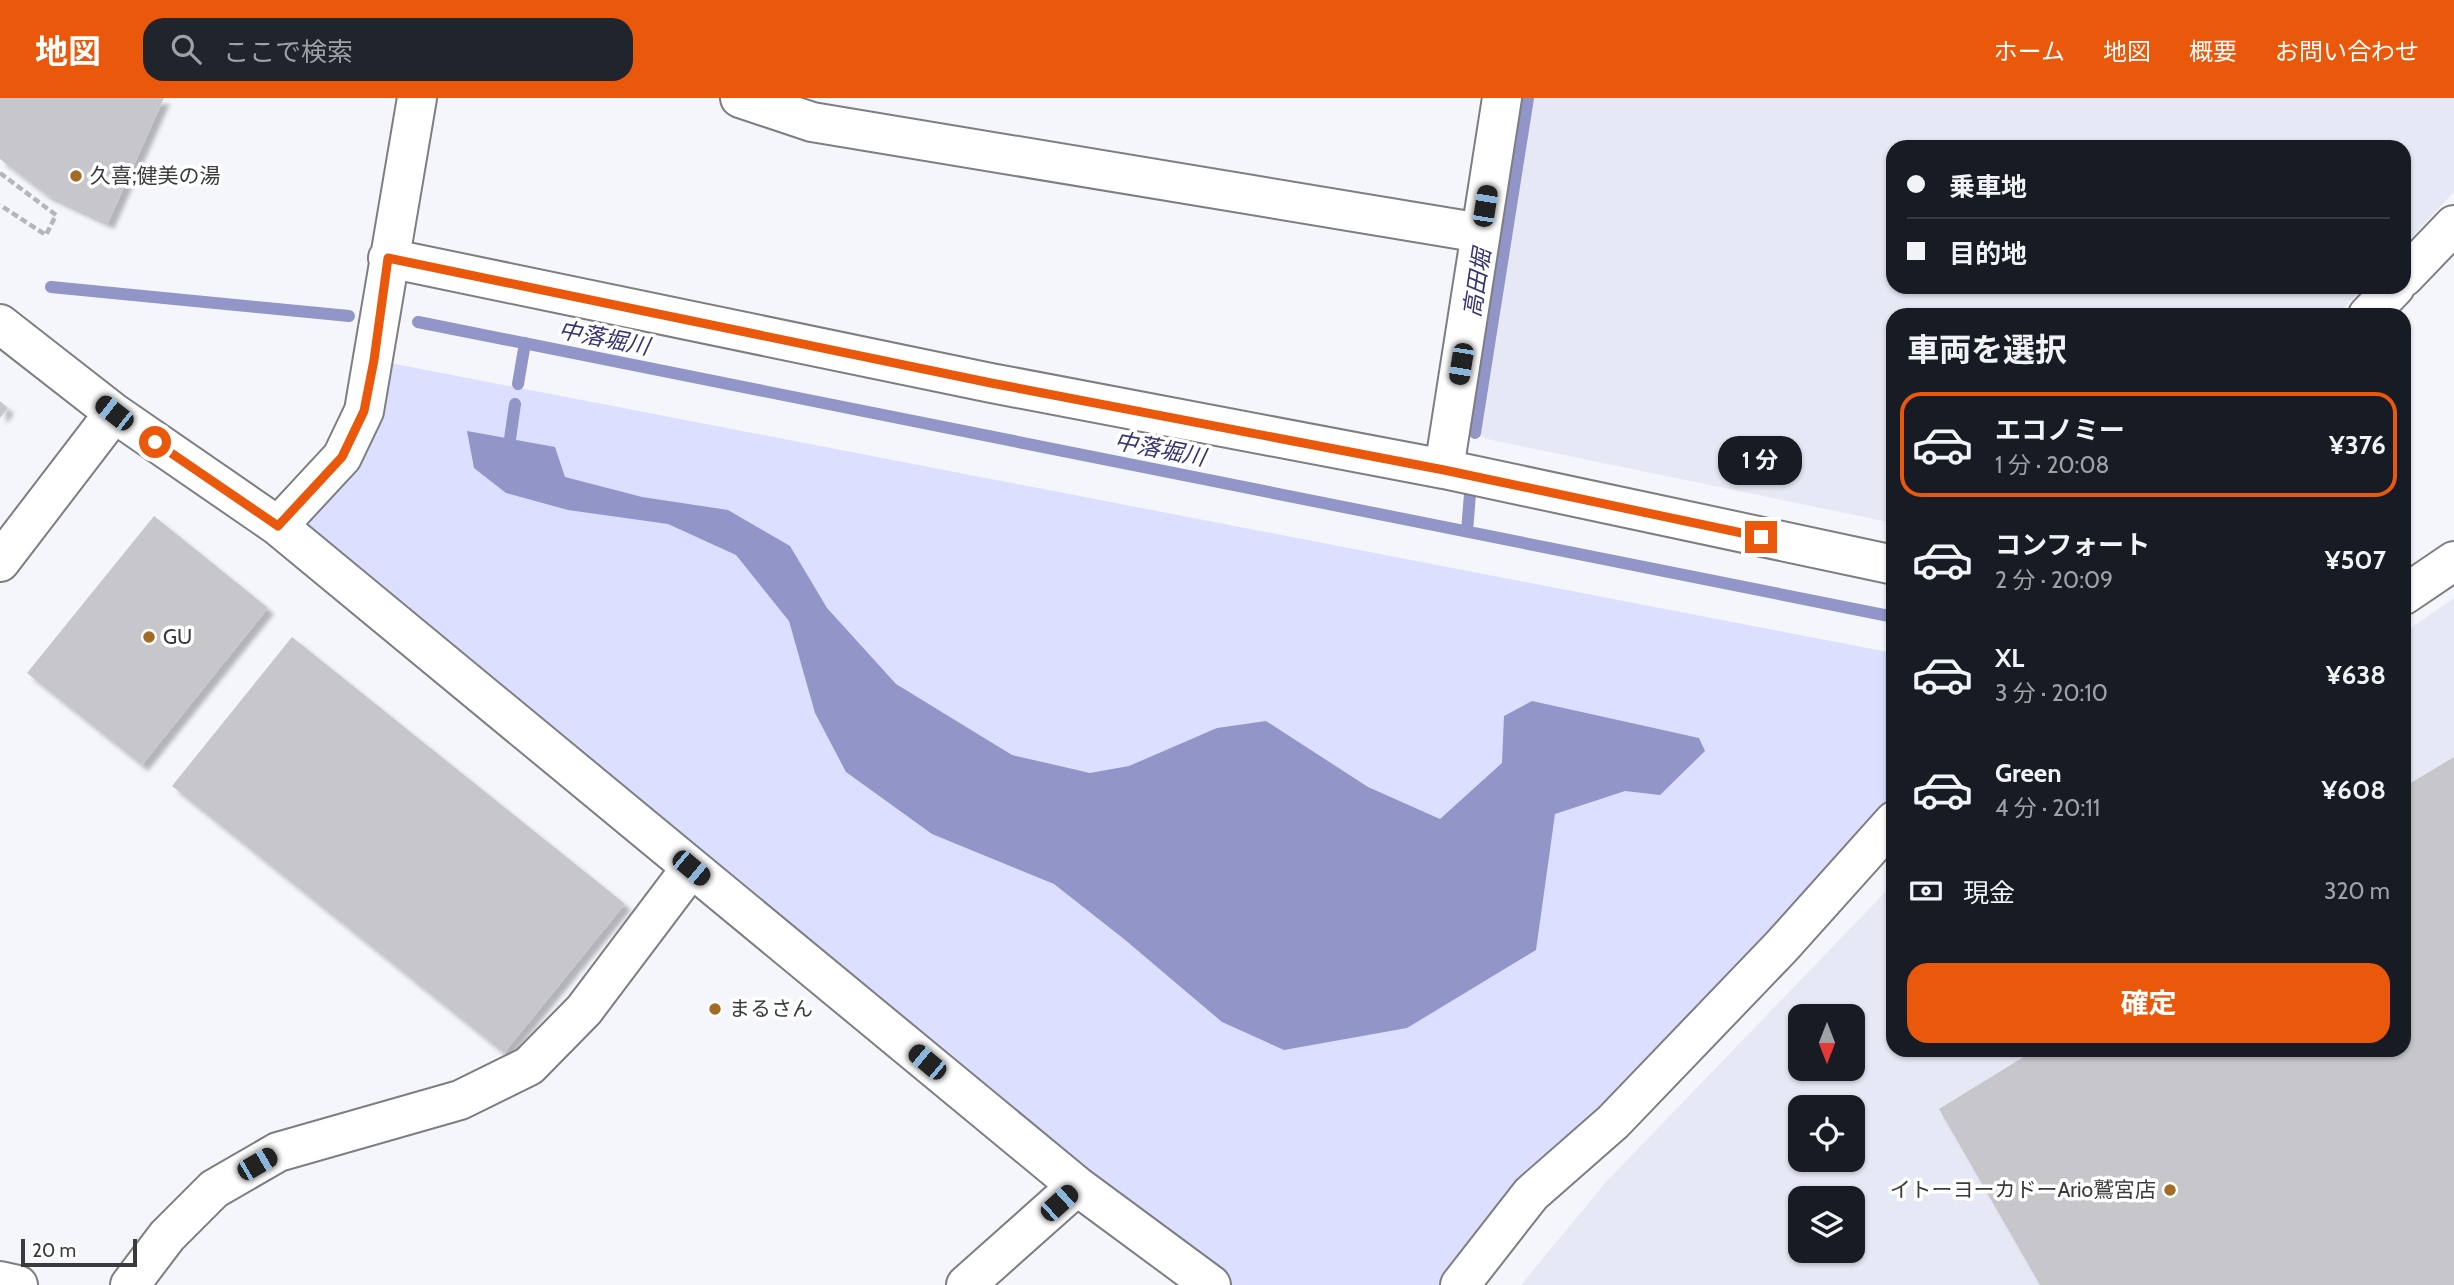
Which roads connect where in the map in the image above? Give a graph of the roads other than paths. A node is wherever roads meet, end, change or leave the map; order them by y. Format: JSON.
{"nodes":[{"id":1,"x":417,"y":98,"type":"edge"},
{"id":2,"x":740,"y":98,"type":"edge"},
{"id":3,"x":1502,"y":98,"type":"edge"},
{"id":4,"x":2454,"y":225,"type":"edge"},
{"id":5,"x":1481,"y":233,"type":"junction"},
{"id":6,"x":388,"y":258,"type":"junction"},
{"id":7,"x":2411,"y":270,"type":"edge"},
{"id":8,"x":2388,"y":294,"type":"edge"},
{"id":9,"x":2375,"y":308,"type":"edge"},
{"id":10,"x":0,"y":324,"type":"edge"},
{"id":11,"x":114,"y":413,"type":"junction"},
{"id":12,"x":1444,"y":470,"type":"junction"},
{"id":13,"x":278,"y":526,"type":"junction"},
{"id":14,"x":2454,"y":561,"type":"edge"},
{"id":15,"x":0,"y":562,"type":"edge"},
{"id":16,"x":1886,"y":563,"type":"edge"},
{"id":17,"x":2411,"y":590,"type":"edge"},
{"id":18,"x":1886,"y":830,"type":"edge"},
{"id":19,"x":691,"y":868,"type":"junction"},
{"id":20,"x":1077,"y":1186,"type":"junction"},
{"id":21,"x":0,"y":1281,"type":"edge"},
{"id":22,"x":18,"y":1285,"type":"edge"},
{"id":23,"x":130,"y":1285,"type":"edge"},
{"id":24,"x":966,"y":1285,"type":"edge"},
{"id":25,"x":1211,"y":1285,"type":"edge"},
{"id":26,"x":1460,"y":1285,"type":"edge"}],
"edges":[{"from":1,"to":6,"type":"street"},
{"from":2,"to":5,"type":"street"},
{"from":3,"to":5,"type":"street"},
{"from":4,"to":7,"type":"street"},
{"from":5,"to":12,"type":"street"},
{"from":6,"to":12,"type":"street"},
{"from":6,"to":13,"type":"street"},
{"from":8,"to":9,"type":"street"},
{"from":10,"to":11,"type":"street"},
{"from":11,"to":13,"type":"street"},
{"from":11,"to":15,"type":"street"},
{"from":12,"to":16,"type":"street"},
{"from":13,"to":19,"type":"street"},
{"from":14,"to":17,"type":"street"},
{"from":18,"to":26,"type":"street"},
{"from":19,"to":20,"type":"street"},
{"from":19,"to":23,"type":"street"},
{"from":20,"to":24,"type":"street"},
{"from":20,"to":25,"type":"street"},
{"from":21,"to":22,"type":"street"}]}
